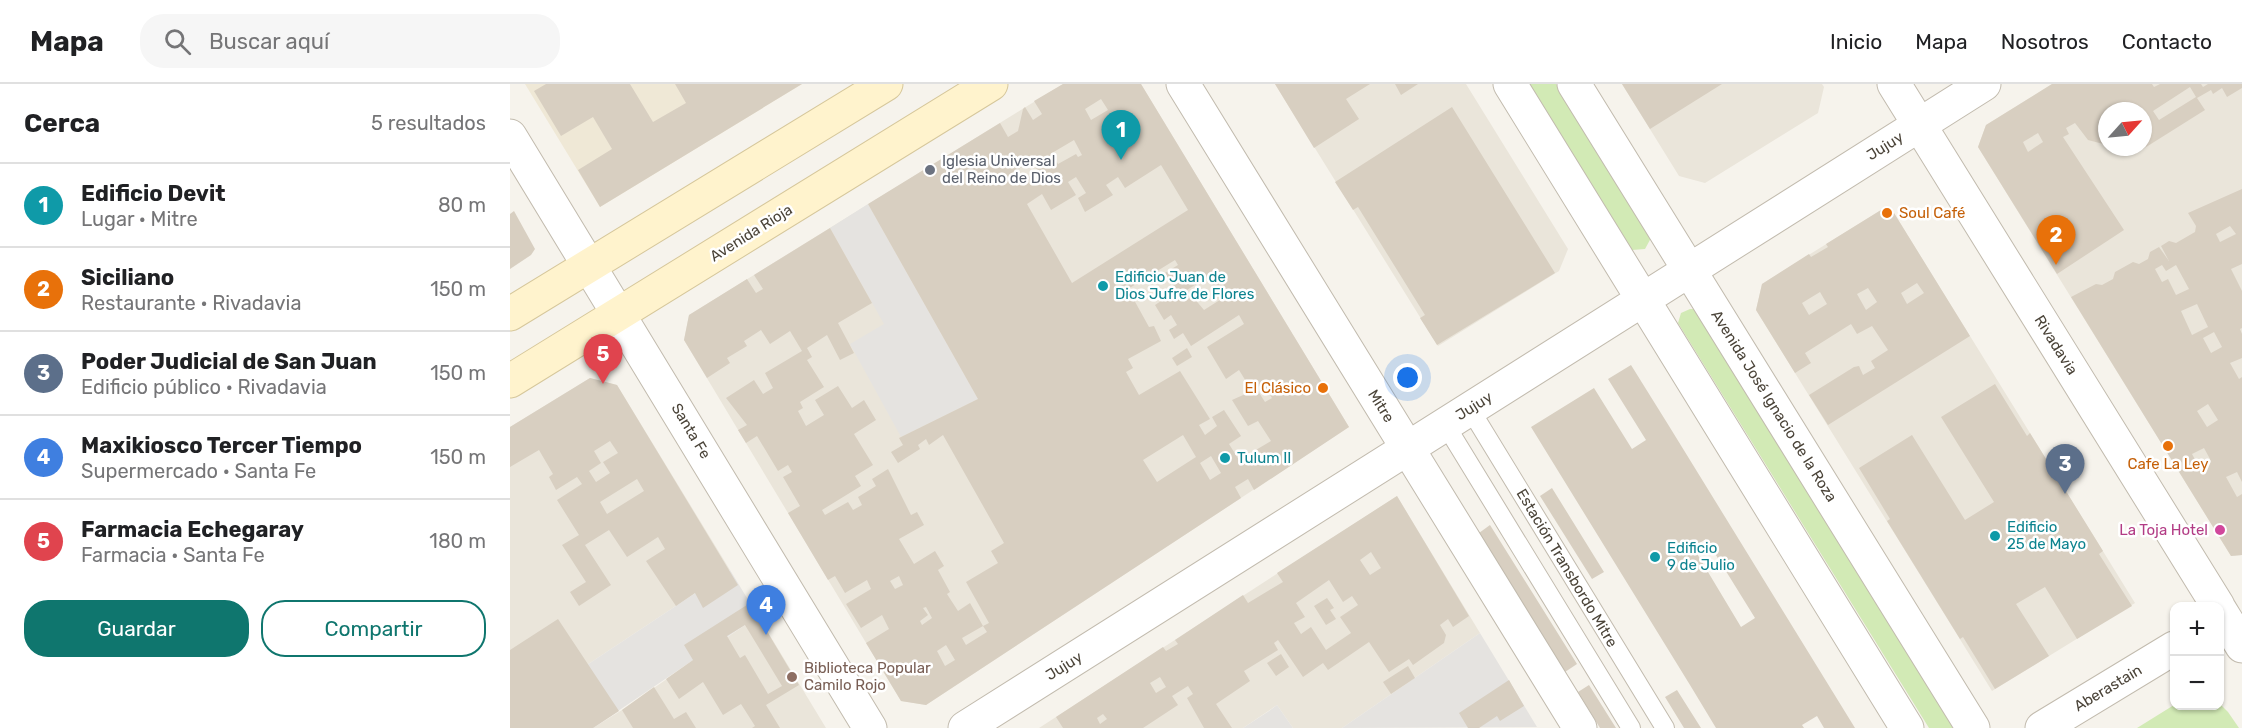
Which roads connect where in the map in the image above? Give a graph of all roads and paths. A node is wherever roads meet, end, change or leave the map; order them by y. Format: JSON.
{"nodes":[{"id":1,"x":886,"y":84,"type":"edge"},
{"id":2,"x":991,"y":84,"type":"edge"},
{"id":3,"x":1183,"y":84,"type":"edge"},
{"id":4,"x":1510,"y":84,"type":"edge"},
{"id":5,"x":1574,"y":84,"type":"edge"},
{"id":6,"x":1894,"y":84,"type":"edge"},
{"id":7,"x":1984,"y":84,"type":"edge"},
{"id":8,"x":1919,"y":125,"type":"junction"},
{"id":9,"x":510,"y":136,"type":"edge"},
{"id":10,"x":589,"y":265,"type":"junction"},
{"id":11,"x":1689,"y":270,"type":"junction"},
{"id":12,"x":1642,"y":300,"type":"junction"},
{"id":13,"x":510,"y":314,"type":"edge"},
{"id":14,"x":619,"y":314,"type":"junction"},
{"id":15,"x":510,"y":381,"type":"edge"},
{"id":16,"x":1458,"y":416,"type":"junction"},
{"id":17,"x":1407,"y":448,"type":"junction"},
{"id":18,"x":2225,"y":613,"type":"edge"},
{"id":19,"x":2242,"y":646,"type":"edge"},
{"id":20,"x":2170,"y":651,"type":"edge"},
{"id":21,"x":870,"y":728,"type":"edge"},
{"id":22,"x":965,"y":728,"type":"edge"},
{"id":23,"x":1580,"y":728,"type":"edge"},
{"id":24,"x":1631,"y":728,"type":"edge"},
{"id":25,"x":1665,"y":728,"type":"edge"},
{"id":26,"x":1907,"y":728,"type":"edge"},
{"id":27,"x":1973,"y":728,"type":"edge"},
{"id":28,"x":2042,"y":728,"type":"edge"}],
"edges":[{"from":1,"to":10,"type":"main road"},
{"from":2,"to":14,"type":"main road","name":"Avenida Rioja"},
{"from":3,"to":17,"type":"street","name":"Mitre"},
{"from":4,"to":12,"type":"street"},
{"from":5,"to":11,"type":"street","name":"Avenida José Ignacio de la Roza"},
{"from":6,"to":8,"type":"street","name":"Rivadavia"},
{"from":7,"to":8,"type":"street","name":"Jujuy"},
{"from":8,"to":11,"type":"street","name":"Jujuy"},
{"from":8,"to":18,"type":"street","name":"Rivadavia"},
{"from":9,"to":10,"type":"street","name":"Santa Fe"},
{"from":10,"to":13,"type":"main road"},
{"from":10,"to":14,"type":"street","name":"Santa Fe"},
{"from":11,"to":12,"type":"street","name":"Jujuy"},
{"from":11,"to":27,"type":"street","name":"Avenida José Ignacio de la Roza"},
{"from":12,"to":16,"type":"street","name":"Jujuy"},
{"from":12,"to":26,"type":"street"},
{"from":14,"to":15,"type":"main road","name":"Avenida Rioja"},
{"from":14,"to":21,"type":"street","name":"Santa Fe"},
{"from":16,"to":17,"type":"street","name":"Jujuy"},
{"from":16,"to":24,"type":"lane","name":"Estación Transbordo Mitre"},
{"from":16,"to":25,"type":"lane","name":"Estación Transbordo Mitre"},
{"from":17,"to":22,"type":"street","name":"Jujuy"},
{"from":17,"to":23,"type":"street","name":"Mitre"},
{"from":18,"to":19,"type":"street","name":"Rivadavia"},
{"from":20,"to":28,"type":"street","name":"Aberastain"}]}
